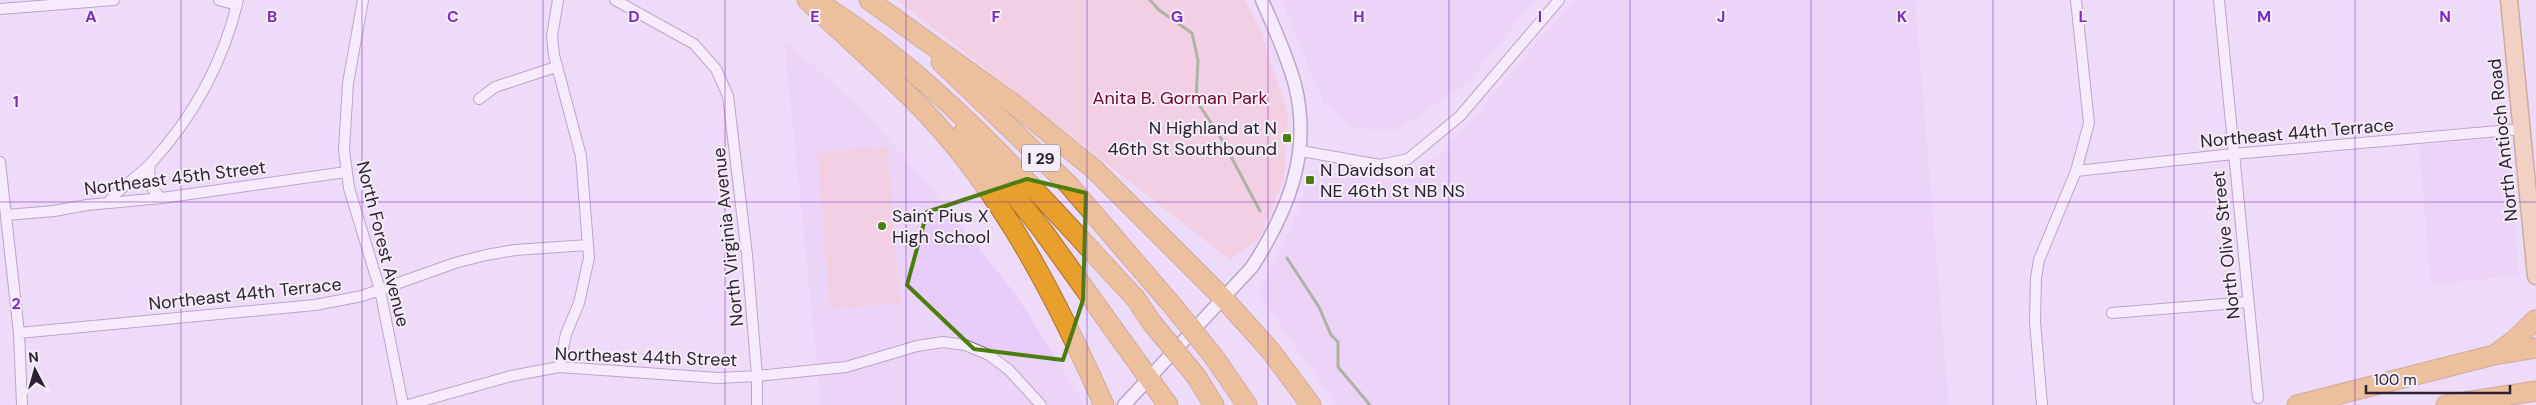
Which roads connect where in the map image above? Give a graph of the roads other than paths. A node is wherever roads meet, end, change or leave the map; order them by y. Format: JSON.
{"nodes":[{"id":1,"x":114,"y":0,"type":"edge"},
{"id":2,"x":219,"y":0,"type":"edge"},
{"id":3,"x":363,"y":0,"type":"edge"},
{"id":4,"x":558,"y":0,"type":"edge"},
{"id":5,"x":615,"y":0,"type":"edge"},
{"id":6,"x":807,"y":0,"type":"edge"},
{"id":7,"x":816,"y":0,"type":"edge"},
{"id":8,"x":870,"y":0,"type":"edge"},
{"id":9,"x":1262,"y":0,"type":"edge"},
{"id":10,"x":1559,"y":0,"type":"edge"},
{"id":11,"x":2076,"y":0,"type":"edge"},
{"id":12,"x":2219,"y":0,"type":"edge"},
{"id":13,"x":2509,"y":0,"type":"edge"},
{"id":14,"x":237,"y":2,"type":"edge"},
{"id":15,"x":0,"y":9,"type":"edge"},
{"id":16,"x":899,"y":20,"type":"junction"},
{"id":17,"x":556,"y":67,"type":"junction"},
{"id":18,"x":938,"y":93,"type":"junction"},
{"id":19,"x":479,"y":99,"type":"dead end"},
{"id":20,"x":2522,"y":129,"type":"junction"},
{"id":21,"x":1301,"y":151,"type":"junction"},
{"id":22,"x":2233,"y":154,"type":"junction"},
{"id":23,"x":0,"y":162,"type":"edge"},
{"id":24,"x":150,"y":164,"type":"junction"},
{"id":25,"x":2076,"y":171,"type":"junction"},
{"id":26,"x":346,"y":172,"type":"junction"},
{"id":27,"x":162,"y":198,"type":"junction"},
{"id":28,"x":108,"y":203,"type":"junction"},
{"id":29,"x":7,"y":215,"type":"junction"},
{"id":30,"x":588,"y":245,"type":"junction"},
{"id":31,"x":2536,"y":267,"type":"edge"},
{"id":32,"x":380,"y":290,"type":"junction"},
{"id":33,"x":1224,"y":299,"type":"junction"},
{"id":34,"x":2248,"y":302,"type":"junction"},
{"id":35,"x":2112,"y":313,"type":"dead end"},
{"id":36,"x":2536,"y":319,"type":"edge"},
{"id":37,"x":2536,"y":332,"type":"edge"},
{"id":38,"x":19,"y":333,"type":"junction"},
{"id":39,"x":2536,"y":348,"type":"edge"},
{"id":40,"x":2494,"y":355,"type":"junction"},
{"id":41,"x":559,"y":367,"type":"junction"},
{"id":42,"x":757,"y":376,"type":"junction"},
{"id":43,"x":1150,"y":379,"type":"junction"},
{"id":44,"x":2536,"y":391,"type":"edge"},
{"id":45,"x":1101,"y":398,"type":"edge"},
{"id":46,"x":2258,"y":398,"type":"dead end"},
{"id":47,"x":22,"y":405,"type":"edge"},
{"id":48,"x":403,"y":405,"type":"edge"},
{"id":49,"x":408,"y":405,"type":"edge"},
{"id":50,"x":757,"y":405,"type":"edge"},
{"id":51,"x":1040,"y":405,"type":"edge"},
{"id":52,"x":1124,"y":405,"type":"edge"},
{"id":53,"x":1168,"y":405,"type":"edge"},
{"id":54,"x":1214,"y":405,"type":"edge"},
{"id":55,"x":1247,"y":405,"type":"edge"},
{"id":56,"x":1311,"y":405,"type":"edge"},
{"id":57,"x":2042,"y":405,"type":"edge"},
{"id":58,"x":2298,"y":405,"type":"edge"},
{"id":59,"x":2446,"y":405,"type":"edge"}],
"edges":[{"from":1,"to":15,"type":"street"},
{"from":2,"to":14,"type":"street"},
{"from":3,"to":26,"type":"street","name":"North Forest Avenue"},
{"from":4,"to":17,"type":"street"},
{"from":5,"to":42,"type":"street","name":"North Virginia Avenue"},
{"from":6,"to":45,"type":"highway"},
{"from":7,"to":18,"type":"highway","number":"I 29"},
{"from":8,"to":16,"type":"highway","number":"I 29"},
{"from":9,"to":21,"type":"street"},
{"from":10,"to":21,"type":"street"},
{"from":11,"to":25,"type":"street"},
{"from":12,"to":22,"type":"street","name":"North Olive Street"},
{"from":13,"to":20,"type":"main road","name":"North Antioch Road"},
{"from":14,"to":24,"type":"street"},
{"from":16,"to":33,"type":"highway"},
{"from":16,"to":55,"type":"highway","number":"I 29","bridge":true},
{"from":17,"to":19,"type":"street"},
{"from":17,"to":30,"type":"street"},
{"from":18,"to":43,"type":"highway"},
{"from":18,"to":54,"type":"highway","number":"I 29","bridge":true},
{"from":20,"to":22,"type":"street","name":"Northeast 44th Terrace"},
{"from":20,"to":31,"type":"main road","name":"North Antioch Road"},
{"from":21,"to":33,"type":"street"},
{"from":22,"to":25,"type":"street","name":"Northeast 44th Terrace"},
{"from":22,"to":34,"type":"street","name":"North Olive Street"},
{"from":23,"to":29,"type":"street"},
{"from":24,"to":27,"type":"street"},
{"from":24,"to":28,"type":"street"},
{"from":25,"to":57,"type":"street"},
{"from":26,"to":27,"type":"street","name":"Northeast 45th Street"},
{"from":26,"to":32,"type":"street","name":"North Forest Avenue"},
{"from":27,"to":28,"type":"street","name":"Northeast 45th Street"},
{"from":28,"to":29,"type":"street","name":"Northeast 45th Street"},
{"from":29,"to":38,"type":"street"},
{"from":30,"to":32,"type":"street","name":"Northeast 44th Terrace"},
{"from":30,"to":41,"type":"street"},
{"from":32,"to":38,"type":"street","name":"Northeast 44th Terrace"},
{"from":32,"to":48,"type":"street","name":"North Forest Avenue"},
{"from":33,"to":43,"type":"street"},
{"from":33,"to":56,"type":"highway"},
{"from":34,"to":35,"type":"street"},
{"from":34,"to":46,"type":"street","name":"North Olive Street"},
{"from":36,"to":37,"type":"main road"},
{"from":36,"to":40,"type":"highway"},
{"from":38,"to":47,"type":"street"},
{"from":39,"to":40,"type":"highway"},
{"from":40,"to":58,"type":"highway"},
{"from":41,"to":42,"type":"street","name":"Northeast 44th Street"},
{"from":41,"to":49,"type":"street","name":"Northeast 44th Street"},
{"from":42,"to":50,"type":"street","name":"North Virginia Avenue"},
{"from":42,"to":51,"type":"street","name":"Northeast 44th Street"},
{"from":43,"to":52,"type":"street"},
{"from":43,"to":53,"type":"highway"},
{"from":44,"to":59,"type":"highway"}]}
